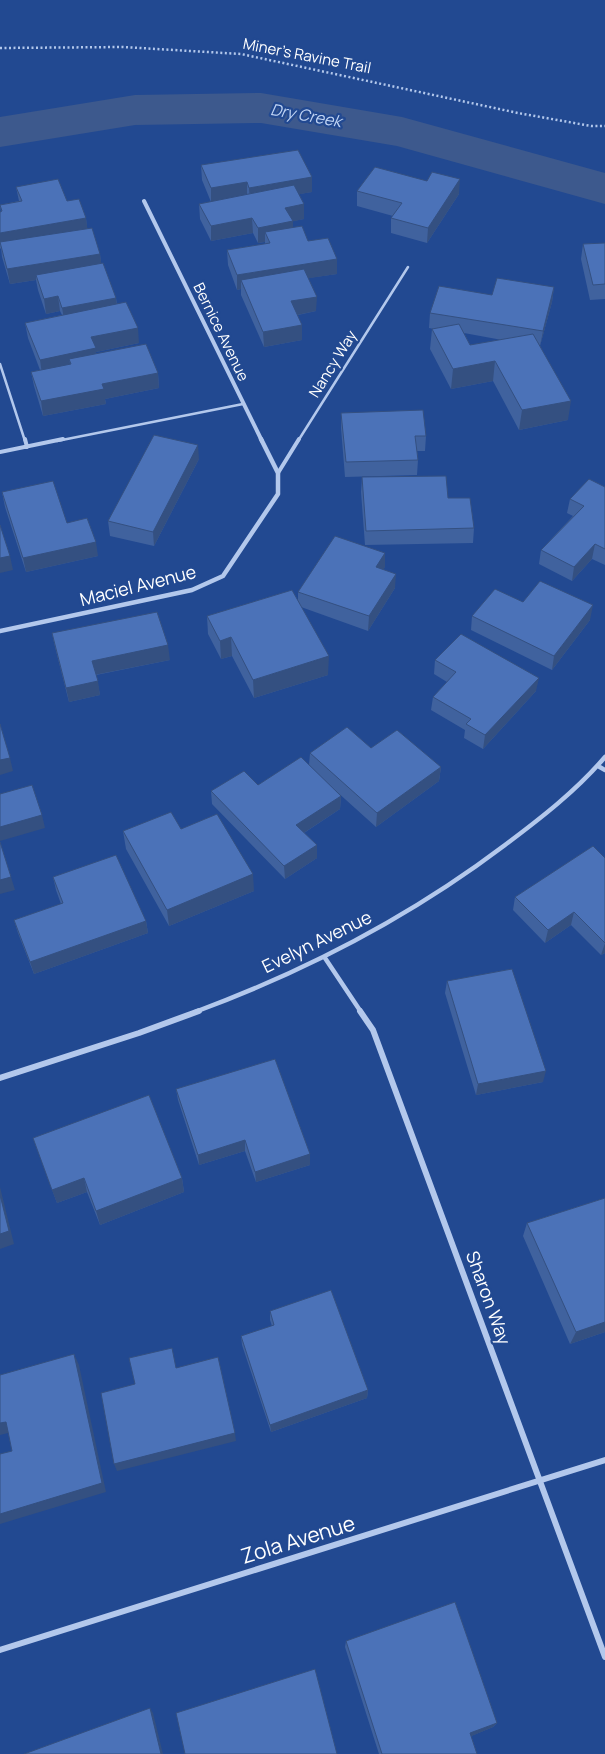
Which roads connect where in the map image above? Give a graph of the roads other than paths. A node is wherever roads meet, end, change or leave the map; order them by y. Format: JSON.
{"nodes":[{"id":1,"x":144,"y":201,"type":"dead end"},
{"id":2,"x":408,"y":267,"type":"dead end"},
{"id":3,"x":0,"y":364,"type":"edge"},
{"id":4,"x":243,"y":404,"type":"junction"},
{"id":5,"x":27,"y":447,"type":"junction"},
{"id":6,"x":0,"y":452,"type":"edge"},
{"id":7,"x":278,"y":473,"type":"junction"},
{"id":8,"x":0,"y":631,"type":"edge"},
{"id":9,"x":605,"y":757,"type":"edge"},
{"id":10,"x":598,"y":766,"type":"junction"},
{"id":11,"x":605,"y":770,"type":"edge"},
{"id":12,"x":325,"y":958,"type":"junction"},
{"id":13,"x":0,"y":1078,"type":"edge"},
{"id":14,"x":605,"y":1460,"type":"edge"},
{"id":15,"x":540,"y":1482,"type":"junction"},
{"id":16,"x":0,"y":1650,"type":"edge"},
{"id":17,"x":605,"y":1657,"type":"edge"}],
"edges":[{"from":1,"to":4,"type":"street","name":"Bernice Avenue"},
{"from":2,"to":7,"type":"lane","name":"Nancy Way"},
{"from":3,"to":5,"type":"lane"},
{"from":4,"to":5,"type":"lane"},
{"from":4,"to":7,"type":"street","name":"Bernice Avenue"},
{"from":5,"to":6,"type":"lane"},
{"from":7,"to":8,"type":"street","name":"Maciel Avenue"},
{"from":9,"to":10,"type":"street","name":"Evelyn Avenue"},
{"from":10,"to":11,"type":"street"},
{"from":10,"to":12,"type":"street","name":"Evelyn Avenue"},
{"from":12,"to":13,"type":"street","name":"Evelyn Avenue"},
{"from":12,"to":15,"type":"street","name":"Sharon Way"},
{"from":14,"to":15,"type":"street","name":"Zola Avenue"},
{"from":15,"to":16,"type":"street","name":"Zola Avenue"},
{"from":15,"to":17,"type":"street","name":"Sharon Way"}]}
